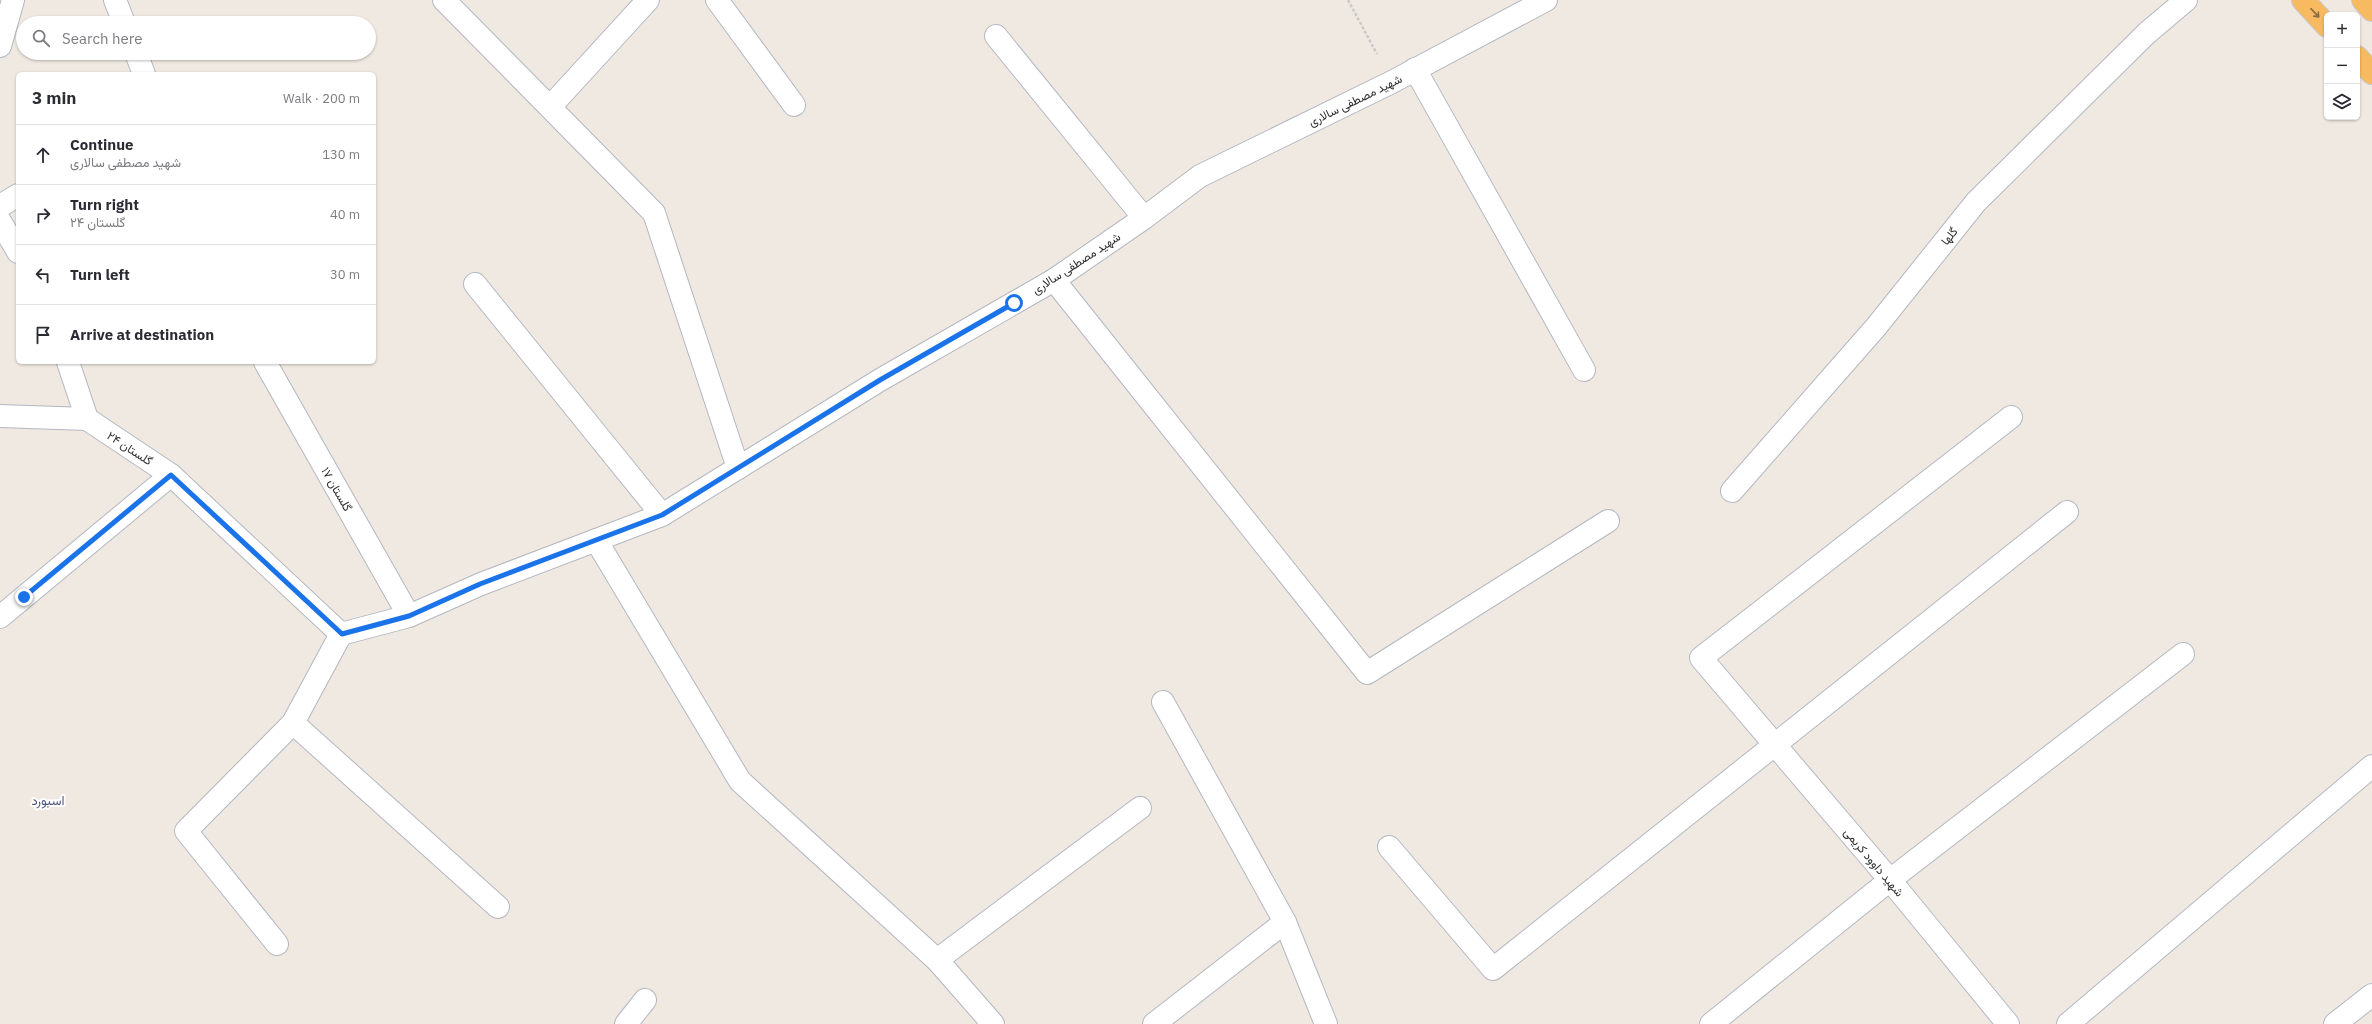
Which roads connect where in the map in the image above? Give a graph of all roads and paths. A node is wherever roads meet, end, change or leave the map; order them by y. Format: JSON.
{"nodes":[{"id":1,"x":13,"y":0,"type":"edge"},
{"id":2,"x":115,"y":0,"type":"edge"},
{"id":3,"x":444,"y":0,"type":"edge"},
{"id":4,"x":648,"y":0,"type":"edge"},
{"id":5,"x":717,"y":0,"type":"edge"},
{"id":6,"x":1348,"y":0,"type":"edge"},
{"id":7,"x":1546,"y":0,"type":"edge"},
{"id":8,"x":2186,"y":0,"type":"edge"},
{"id":9,"x":2303,"y":0,"type":"edge"},
{"id":10,"x":2363,"y":0,"type":"edge"},
{"id":11,"x":2372,"y":10,"type":"edge"},
{"id":12,"x":121,"y":16,"type":"edge"},
{"id":13,"x":2324,"y":23,"type":"edge"},
{"id":14,"x":996,"y":36,"type":"dead end"},
{"id":15,"x":0,"y":46,"type":"edge"},
{"id":16,"x":139,"y":60,"type":"edge"},
{"id":17,"x":2360,"y":60,"type":"edge"},
{"id":18,"x":1415,"y":69,"type":"junction"},
{"id":19,"x":143,"y":72,"type":"edge"},
{"id":20,"x":2372,"y":73,"type":"edge"},
{"id":21,"x":1392,"y":82,"type":"junction"},
{"id":22,"x":794,"y":105,"type":"dead end"},
{"id":23,"x":550,"y":107,"type":"junction"},
{"id":24,"x":16,"y":196,"type":"edge"},
{"id":25,"x":0,"y":206,"type":"edge"},
{"id":26,"x":1144,"y":218,"type":"junction"},
{"id":27,"x":0,"y":221,"type":"edge"},
{"id":28,"x":16,"y":249,"type":"edge"},
{"id":29,"x":1054,"y":280,"type":"junction"},
{"id":30,"x":475,"y":284,"type":"dead end"},
{"id":31,"x":69,"y":364,"type":"edge"},
{"id":32,"x":266,"y":364,"type":"edge"},
{"id":33,"x":1584,"y":370,"type":"dead end"},
{"id":34,"x":0,"y":416,"type":"edge"},
{"id":35,"x":2011,"y":417,"type":"dead end"},
{"id":36,"x":87,"y":419,"type":"junction"},
{"id":37,"x":738,"y":468,"type":"junction"},
{"id":38,"x":171,"y":475,"type":"junction"},
{"id":39,"x":1732,"y":491,"type":"dead end"},
{"id":40,"x":2067,"y":512,"type":"dead end"},
{"id":41,"x":662,"y":515,"type":"junction"},
{"id":42,"x":1608,"y":521,"type":"dead end"},
{"id":43,"x":596,"y":540,"type":"junction"},
{"id":44,"x":409,"y":616,"type":"junction"},
{"id":45,"x":0,"y":617,"type":"edge"},
{"id":46,"x":342,"y":634,"type":"junction"},
{"id":47,"x":2183,"y":654,"type":"dead end"},
{"id":48,"x":1163,"y":702,"type":"dead end"},
{"id":49,"x":293,"y":724,"type":"junction"},
{"id":50,"x":1775,"y":744,"type":"junction"},
{"id":51,"x":2372,"y":766,"type":"edge"},
{"id":52,"x":1140,"y":808,"type":"dead end"},
{"id":53,"x":1389,"y":848,"type":"dead end"},
{"id":54,"x":1890,"y":880,"type":"junction"},
{"id":55,"x":498,"y":907,"type":"dead end"},
{"id":56,"x":1285,"y":922,"type":"junction"},
{"id":57,"x":277,"y":944,"type":"dead end"},
{"id":58,"x":937,"y":960,"type":"junction"},
{"id":59,"x":2372,"y":995,"type":"edge"},
{"id":60,"x":645,"y":1000,"type":"dead end"},
{"id":61,"x":626,"y":1024,"type":"edge"},
{"id":62,"x":994,"y":1024,"type":"edge"},
{"id":63,"x":1154,"y":1024,"type":"edge"},
{"id":64,"x":1326,"y":1024,"type":"edge"},
{"id":65,"x":1711,"y":1024,"type":"edge"},
{"id":66,"x":2008,"y":1024,"type":"edge"},
{"id":67,"x":2068,"y":1024,"type":"edge"},
{"id":68,"x":2335,"y":1024,"type":"edge"}],
"edges":[{"from":1,"to":15,"type":"street"},
{"from":2,"to":12,"type":"street"},
{"from":3,"to":23,"type":"street"},
{"from":4,"to":23,"type":"street"},
{"from":5,"to":22,"type":"street"},
{"from":6,"to":21,"type":"path"},
{"from":7,"to":18,"type":"street","name":"شهید مصطفی سالاری"},
{"from":8,"to":39,"type":"street","name":"گلها"},
{"from":9,"to":13,"type":"highway","one_way":true},
{"from":10,"to":11,"type":"highway"},
{"from":14,"to":26,"type":"street"},
{"from":16,"to":19,"type":"street"},
{"from":17,"to":20,"type":"highway"},
{"from":18,"to":21,"type":"street","name":"شهید مصطفی سالاری"},
{"from":18,"to":33,"type":"street"},
{"from":21,"to":26,"type":"street","name":"شهید مصطفی سالاری"},
{"from":23,"to":37,"type":"street"},
{"from":24,"to":25,"type":"street"},
{"from":26,"to":29,"type":"street","name":"شهید مصطفی سالاری"},
{"from":27,"to":28,"type":"street"},
{"from":29,"to":37,"type":"street","name":"شهید مصطفی سالاری"},
{"from":29,"to":42,"type":"street"},
{"from":30,"to":41,"type":"street"},
{"from":31,"to":36,"type":"street"},
{"from":32,"to":44,"type":"street","name":"گلستان ۱۷"},
{"from":34,"to":36,"type":"street"},
{"from":35,"to":50,"type":"street","name":"شهید داوود کریمی"},
{"from":36,"to":38,"type":"street","name":"گلستان ۲۴"},
{"from":37,"to":41,"type":"street","name":"شهید مصطفی سالاری"},
{"from":38,"to":45,"type":"street"},
{"from":38,"to":46,"type":"street","name":"گلستان ۲۴"},
{"from":40,"to":50,"type":"street"},
{"from":41,"to":43,"type":"street","name":"شهید مصطفی سالاری"},
{"from":43,"to":44,"type":"street","name":"شهید مصطفی سالاری"},
{"from":43,"to":58,"type":"street"},
{"from":44,"to":46,"type":"street","name":"شهید مصطفی سالاری"},
{"from":46,"to":49,"type":"street"},
{"from":47,"to":54,"type":"street"},
{"from":48,"to":56,"type":"street"},
{"from":49,"to":55,"type":"street"},
{"from":49,"to":57,"type":"street"},
{"from":50,"to":53,"type":"street"},
{"from":50,"to":54,"type":"street","name":"شهید داوود کریمی"},
{"from":51,"to":67,"type":"street"},
{"from":52,"to":58,"type":"street"},
{"from":54,"to":65,"type":"street"},
{"from":54,"to":66,"type":"street","name":"شهید داوود کریمی"},
{"from":56,"to":63,"type":"street"},
{"from":56,"to":64,"type":"street"},
{"from":58,"to":62,"type":"street"},
{"from":59,"to":68,"type":"street"},
{"from":60,"to":61,"type":"street"}]}
